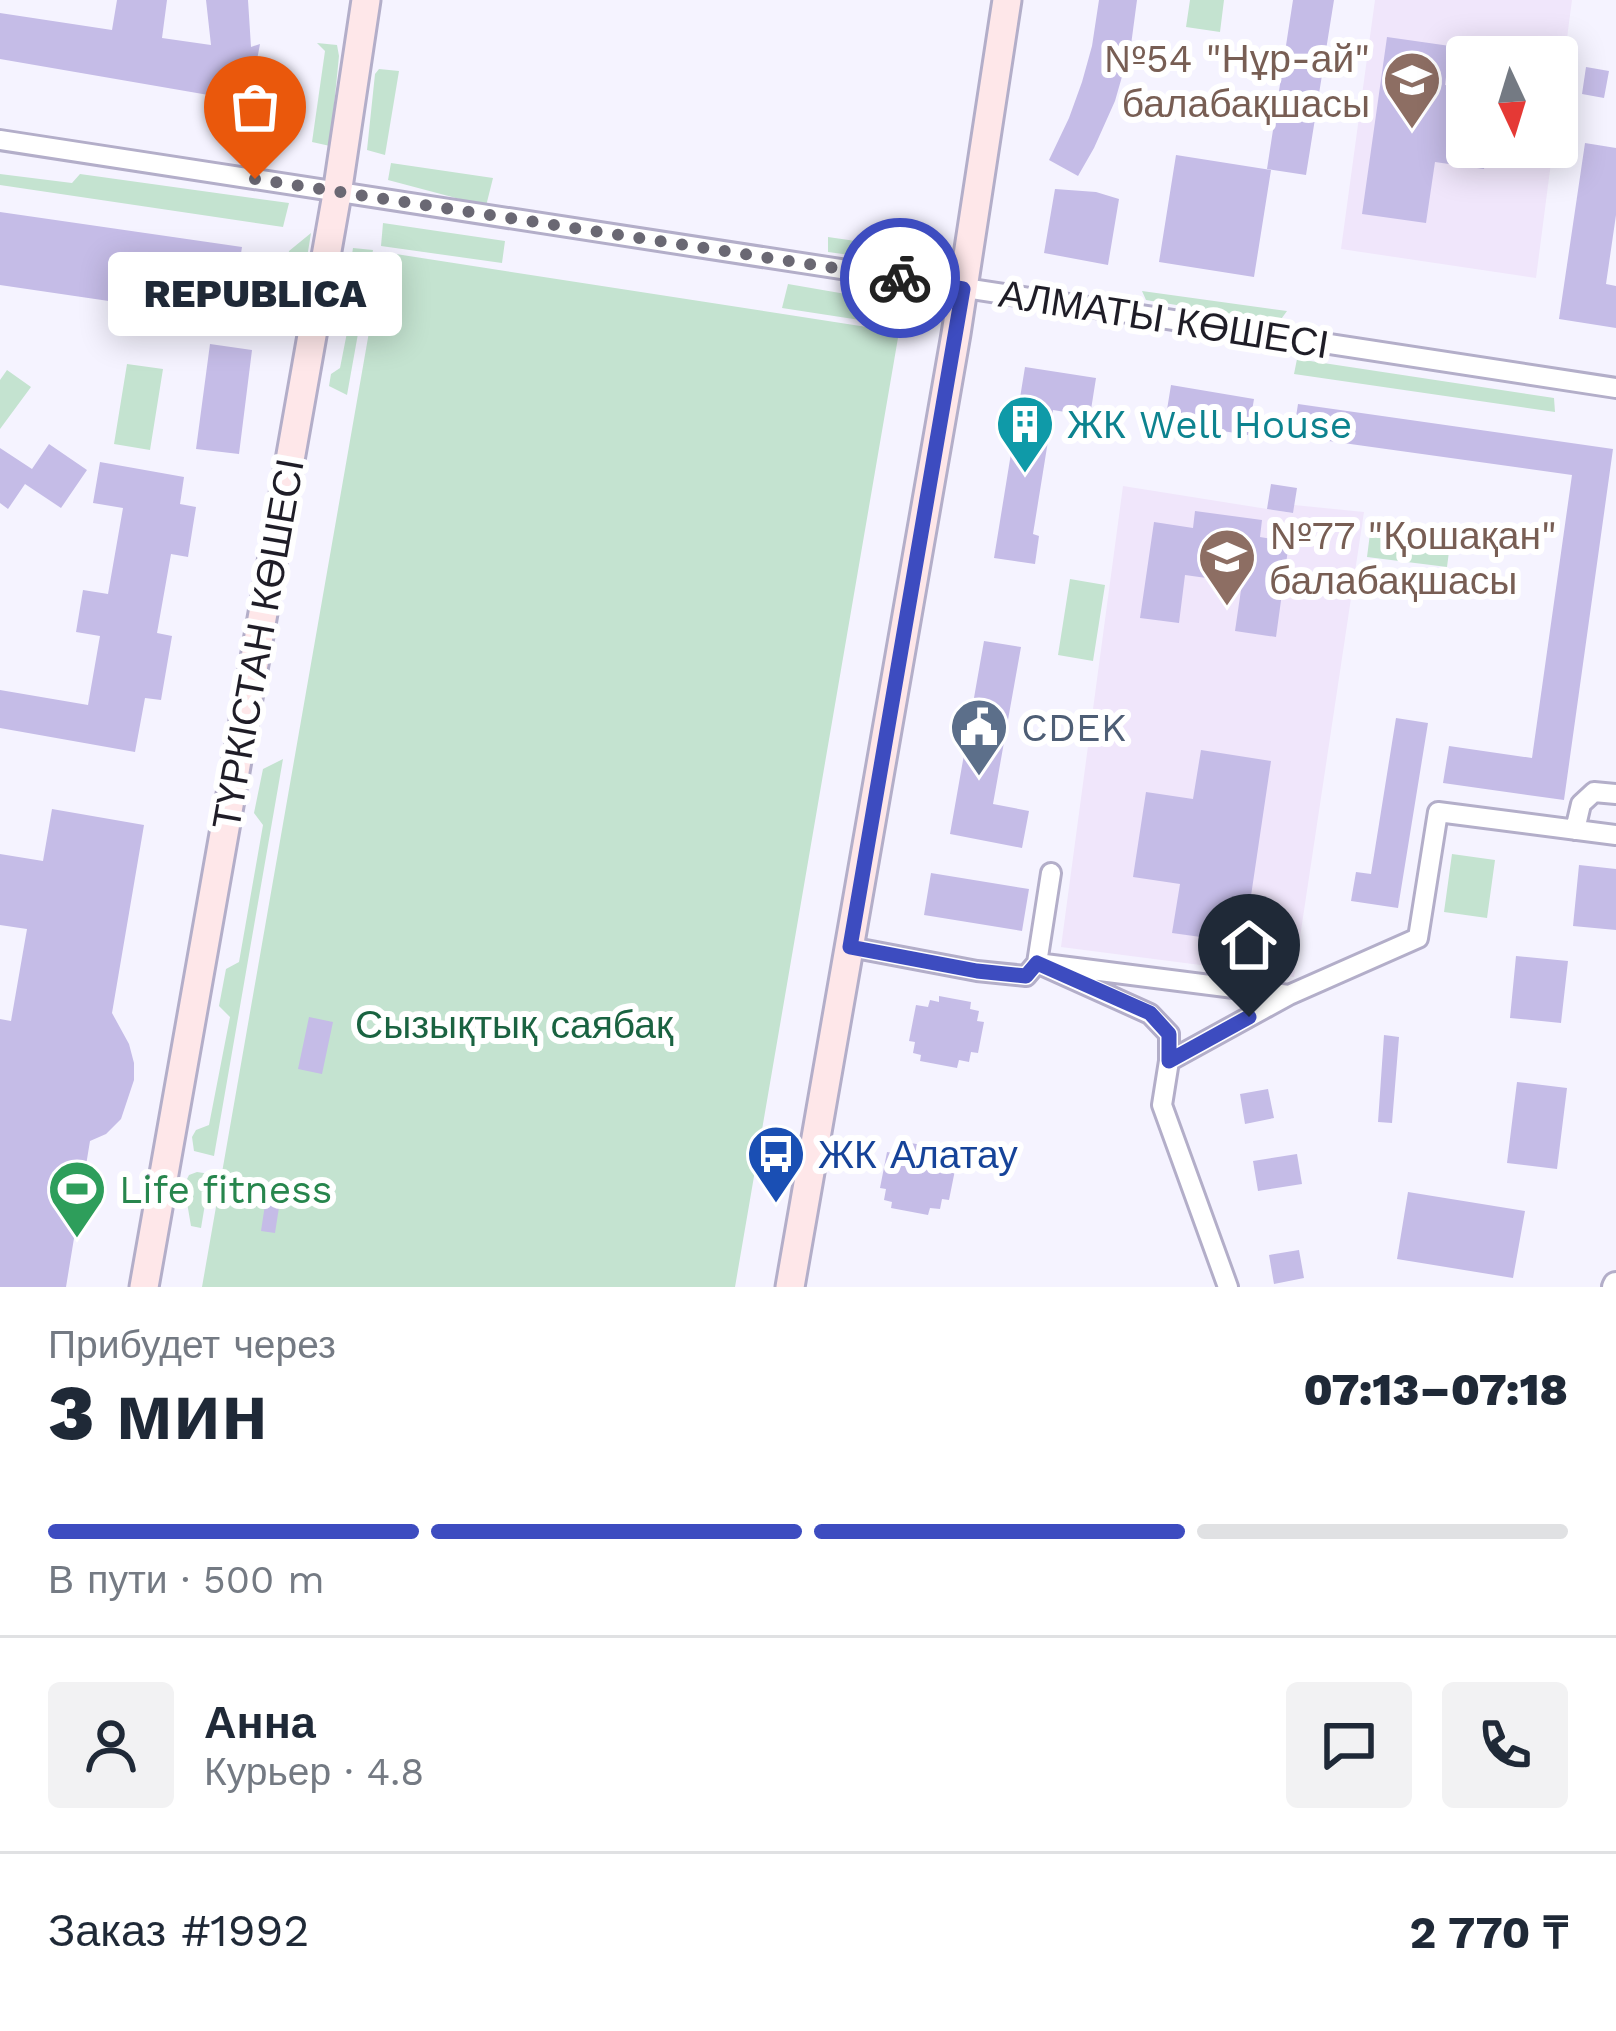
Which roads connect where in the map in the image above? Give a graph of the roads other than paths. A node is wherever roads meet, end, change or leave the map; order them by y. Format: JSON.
{"nodes":[{"id":1,"x":366,"y":0,"type":"edge"},
{"id":2,"x":1007,"y":0,"type":"edge"},
{"id":3,"x":0,"y":140,"type":"edge"},
{"id":4,"x":337,"y":194,"type":"junction"},
{"id":5,"x":963,"y":289,"type":"junction"},
{"id":6,"x":1616,"y":388,"type":"edge"},
{"id":7,"x":1616,"y":794,"type":"edge"},
{"id":8,"x":1575,"y":830,"type":"junction"},
{"id":9,"x":1616,"y":835,"type":"edge"},
{"id":10,"x":1052,"y":873,"type":"dead end"},
{"id":11,"x":850,"y":947,"type":"junction"},
{"id":12,"x":1037,"y":963,"type":"junction"},
{"id":13,"x":1289,"y":995,"type":"junction"},
{"id":14,"x":1169,"y":1061,"type":"junction"},
{"id":15,"x":144,"y":1287,"type":"edge"},
{"id":16,"x":790,"y":1287,"type":"edge"},
{"id":17,"x":1228,"y":1287,"type":"edge"}],
"edges":[{"from":1,"to":4,"type":"main road","name":"ТҮРКІСТАН КӨШЕСІ"},
{"from":2,"to":5,"type":"main road"},
{"from":3,"to":4,"type":"street","name":"АЛМАТЫ КӨШЕСІ"},
{"from":4,"to":5,"type":"street","name":"АЛМАТЫ КӨШЕСІ"},
{"from":4,"to":15,"type":"main road","name":"ТҮРКІСТАН КӨШЕСІ"},
{"from":5,"to":6,"type":"street","name":"АЛМАТЫ КӨШЕСІ"},
{"from":5,"to":11,"type":"main road"},
{"from":7,"to":8,"type":"street"},
{"from":8,"to":9,"type":"street"},
{"from":8,"to":13,"type":"street"},
{"from":10,"to":12,"type":"street"},
{"from":11,"to":12,"type":"street"},
{"from":11,"to":16,"type":"main road"},
{"from":12,"to":13,"type":"street"},
{"from":12,"to":14,"type":"street"},
{"from":13,"to":14,"type":"street"},
{"from":14,"to":17,"type":"street"}]}
